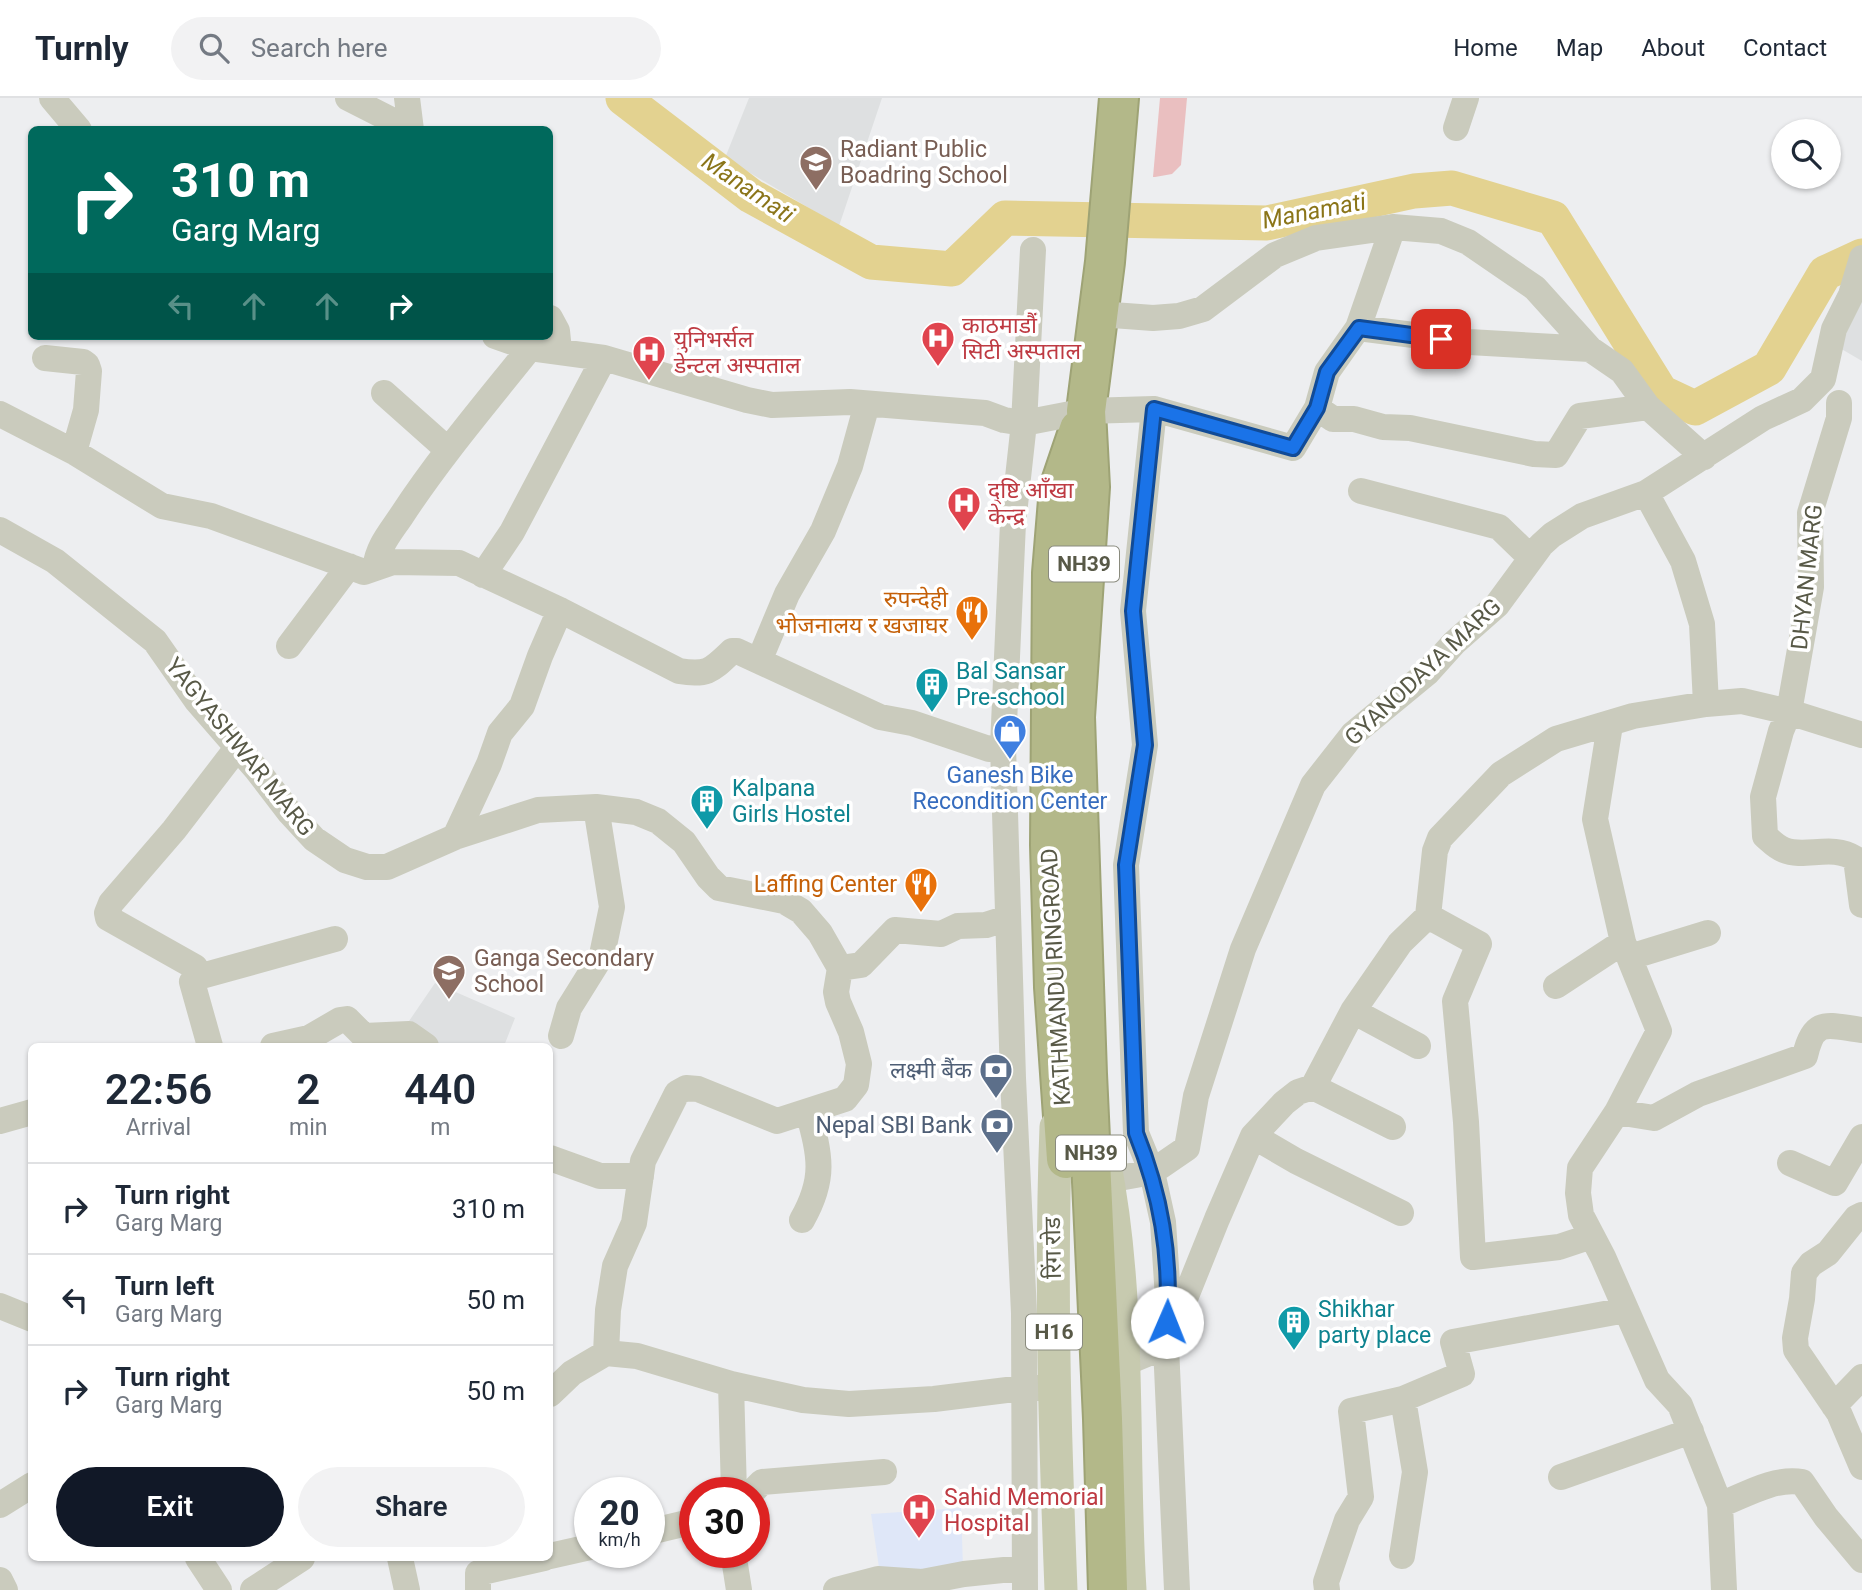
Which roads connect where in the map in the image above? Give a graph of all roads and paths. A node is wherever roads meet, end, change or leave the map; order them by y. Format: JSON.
{"nodes":[{"id":1,"x":52,"y":98,"type":"edge"},
{"id":2,"x":348,"y":98,"type":"edge"},
{"id":3,"x":407,"y":98,"type":"edge"},
{"id":4,"x":1119,"y":98,"type":"edge"},
{"id":5,"x":1466,"y":98,"type":"edge"},
{"id":6,"x":76,"y":126,"type":"edge"},
{"id":7,"x":403,"y":126,"type":"edge"},
{"id":8,"x":410,"y":126,"type":"edge"},
{"id":9,"x":1456,"y":128,"type":"dead end"},
{"id":10,"x":1393,"y":228,"type":"junction"},
{"id":11,"x":1033,"y":250,"type":"dead end"},
{"id":12,"x":1862,"y":258,"type":"edge"},
{"id":13,"x":1099,"y":314,"type":"junction"},
{"id":14,"x":553,"y":324,"type":"edge"},
{"id":15,"x":1359,"y":328,"type":"junction"},
{"id":16,"x":507,"y":340,"type":"edge"},
{"id":17,"x":530,"y":348,"type":"junction"},
{"id":18,"x":1590,"y":349,"type":"junction"},
{"id":19,"x":559,"y":350,"type":"junction"},
{"id":20,"x":45,"y":358,"type":"dead end"},
{"id":21,"x":604,"y":358,"type":"junction"},
{"id":22,"x":1823,"y":379,"type":"junction"},
{"id":23,"x":384,"y":393,"type":"dead end"},
{"id":24,"x":867,"y":404,"type":"junction"},
{"id":25,"x":1648,"y":407,"type":"junction"},
{"id":26,"x":1317,"y":408,"type":"junction"},
{"id":27,"x":1154,"y":409,"type":"junction"},
{"id":28,"x":1850,"y":409,"type":"edge"},
{"id":29,"x":1086,"y":411,"type":"junction"},
{"id":30,"x":0,"y":414,"type":"edge"},
{"id":31,"x":1024,"y":423,"type":"junction"},
{"id":32,"x":448,"y":450,"type":"junction"},
{"id":33,"x":74,"y":452,"type":"junction"},
{"id":34,"x":1704,"y":457,"type":"junction"},
{"id":35,"x":1361,"y":491,"type":"dead end"},
{"id":36,"x":1646,"y":493,"type":"junction"},
{"id":37,"x":0,"y":530,"type":"edge"},
{"id":38,"x":1531,"y":558,"type":"junction"},
{"id":39,"x":349,"y":566,"type":"junction"},
{"id":40,"x":375,"y":568,"type":"junction"},
{"id":41,"x":482,"y":575,"type":"junction"},
{"id":42,"x":560,"y":610,"type":"junction"},
{"id":43,"x":289,"y":646,"type":"dead end"},
{"id":44,"x":759,"y":661,"type":"junction"},
{"id":45,"x":1706,"y":704,"type":"junction"},
{"id":46,"x":1789,"y":712,"type":"junction"},
{"id":47,"x":1610,"y":725,"type":"junction"},
{"id":48,"x":1862,"y":735,"type":"edge"},
{"id":49,"x":1003,"y":746,"type":"junction"},
{"id":50,"x":237,"y":748,"type":"junction"},
{"id":51,"x":596,"y":807,"type":"junction"},
{"id":52,"x":455,"y":837,"type":"junction"},
{"id":53,"x":1862,"y":905,"type":"edge"},
{"id":54,"x":1428,"y":916,"type":"junction"},
{"id":55,"x":1008,"y":918,"type":"junction"},
{"id":56,"x":1708,"y":933,"type":"dead end"},
{"id":57,"x":335,"y":939,"type":"dead end"},
{"id":58,"x":1626,"y":950,"type":"junction"},
{"id":59,"x":840,"y":968,"type":"junction"},
{"id":60,"x":198,"y":976,"type":"junction"},
{"id":61,"x":1556,"y":986,"type":"dead end"},
{"id":62,"x":1353,"y":1011,"type":"junction"},
{"id":63,"x":1862,"y":1030,"type":"edge"},
{"id":64,"x":561,"y":1036,"type":"dead end"},
{"id":65,"x":309,"y":1042,"type":"edge"},
{"id":66,"x":210,"y":1043,"type":"edge"},
{"id":67,"x":422,"y":1043,"type":"edge"},
{"id":68,"x":1418,"y":1046,"type":"dead end"},
{"id":69,"x":1073,"y":1074,"type":"junction"},
{"id":70,"x":1313,"y":1087,"type":"junction"},
{"id":71,"x":808,"y":1111,"type":"junction"},
{"id":72,"x":1618,"y":1112,"type":"junction"},
{"id":73,"x":28,"y":1113,"type":"edge"},
{"id":74,"x":0,"y":1121,"type":"edge"},
{"id":75,"x":1393,"y":1127,"type":"dead end"},
{"id":76,"x":1254,"y":1136,"type":"junction"},
{"id":77,"x":1862,"y":1136,"type":"edge"},
{"id":78,"x":553,"y":1158,"type":"edge"},
{"id":79,"x":1790,"y":1163,"type":"dead end"},
{"id":80,"x":1152,"y":1172,"type":"junction"},
{"id":81,"x":641,"y":1176,"type":"junction"},
{"id":82,"x":1108,"y":1180,"type":"junction"},
{"id":83,"x":1835,"y":1184,"type":"junction"},
{"id":84,"x":1862,"y":1199,"type":"edge"},
{"id":85,"x":1401,"y":1213,"type":"dead end"},
{"id":86,"x":1862,"y":1215,"type":"edge"},
{"id":87,"x":802,"y":1220,"type":"dead end"},
{"id":88,"x":1592,"y":1236,"type":"junction"},
{"id":89,"x":0,"y":1306,"type":"edge"},
{"id":90,"x":1626,"y":1310,"type":"junction"},
{"id":91,"x":28,"y":1317,"type":"edge"},
{"id":92,"x":1166,"y":1346,"type":"junction"},
{"id":93,"x":606,"y":1353,"type":"junction"},
{"id":94,"x":1125,"y":1363,"type":"junction"},
{"id":95,"x":1862,"y":1377,"type":"edge"},
{"id":96,"x":731,"y":1384,"type":"junction"},
{"id":97,"x":1038,"y":1388,"type":"junction"},
{"id":98,"x":553,"y":1391,"type":"edge"},
{"id":99,"x":1402,"y":1399,"type":"junction"},
{"id":100,"x":1834,"y":1406,"type":"junction"},
{"id":101,"x":1690,"y":1431,"type":"junction"},
{"id":102,"x":1862,"y":1467,"type":"edge"},
{"id":103,"x":884,"y":1472,"type":"dead end"},
{"id":104,"x":734,"y":1477,"type":"edge"},
{"id":105,"x":1561,"y":1477,"type":"dead end"},
{"id":106,"x":770,"y":1481,"type":"edge"},
{"id":107,"x":28,"y":1488,"type":"edge"},
{"id":108,"x":0,"y":1505,"type":"edge"},
{"id":109,"x":1720,"y":1505,"type":"junction"},
{"id":110,"x":574,"y":1550,"type":"edge"},
{"id":111,"x":1859,"y":1552,"type":"edge"},
{"id":112,"x":553,"y":1555,"type":"edge"},
{"id":113,"x":1402,"y":1556,"type":"dead end"},
{"id":114,"x":200,"y":1561,"type":"edge"},
{"id":115,"x":297,"y":1561,"type":"edge"},
{"id":116,"x":401,"y":1561,"type":"edge"},
{"id":117,"x":531,"y":1561,"type":"edge"},
{"id":118,"x":736,"y":1568,"type":"edge"},
{"id":119,"x":1024,"y":1579,"type":"edge"},
{"id":120,"x":0,"y":1580,"type":"edge"},
{"id":121,"x":5,"y":1590,"type":"edge"},
{"id":122,"x":219,"y":1590,"type":"edge"},
{"id":123,"x":253,"y":1590,"type":"edge"},
{"id":124,"x":407,"y":1590,"type":"edge"},
{"id":125,"x":478,"y":1590,"type":"edge"},
{"id":126,"x":739,"y":1590,"type":"edge"},
{"id":127,"x":836,"y":1590,"type":"edge"},
{"id":128,"x":1061,"y":1590,"type":"edge"},
{"id":129,"x":1086,"y":1590,"type":"edge"},
{"id":130,"x":1108,"y":1590,"type":"edge"},
{"id":131,"x":1130,"y":1590,"type":"edge"},
{"id":132,"x":1177,"y":1590,"type":"edge"},
{"id":133,"x":1327,"y":1590,"type":"edge"},
{"id":134,"x":1724,"y":1590,"type":"edge"}],
"edges":[{"from":1,"to":6,"type":"street"},
{"from":2,"to":7,"type":"street"},
{"from":3,"to":8,"type":"street"},
{"from":4,"to":13,"type":"highway","name":"KATHMANDU RINGROAD","number":"NH39"},
{"from":5,"to":9,"type":"street"},
{"from":10,"to":13,"type":"street"},
{"from":10,"to":15,"type":"street"},
{"from":10,"to":18,"type":"street"},
{"from":11,"to":31,"type":"street"},
{"from":12,"to":22,"type":"street"},
{"from":13,"to":29,"type":"highway","name":"KATHMANDU RINGROAD","number":"NH39"},
{"from":14,"to":19,"type":"street"},
{"from":15,"to":18,"type":"street"},
{"from":15,"to":26,"type":"street"},
{"from":16,"to":17,"type":"street"},
{"from":17,"to":19,"type":"street"},
{"from":17,"to":32,"type":"street"},
{"from":18,"to":25,"type":"street"},
{"from":19,"to":21,"type":"street"},
{"from":20,"to":33,"type":"street"},
{"from":21,"to":24,"type":"street"},
{"from":21,"to":41,"type":"street"},
{"from":22,"to":28,"type":"street"},
{"from":22,"to":34,"type":"street","name":"GYANODAYA MARG"},
{"from":23,"to":32,"type":"street"},
{"from":24,"to":31,"type":"street"},
{"from":24,"to":44,"type":"street"},
{"from":25,"to":26,"type":"street"},
{"from":25,"to":34,"type":"street"},
{"from":26,"to":27,"type":"street"},
{"from":27,"to":29,"type":"street"},
{"from":27,"to":80,"type":"street"},
{"from":28,"to":46,"type":"street","name":"DHYAN MARG"},
{"from":29,"to":31,"type":"street"},
{"from":29,"to":69,"type":"highway","name":"KATHMANDU RINGROAD","number":"NH39"},
{"from":30,"to":33,"type":"street"},
{"from":31,"to":49,"type":"street"},
{"from":32,"to":40,"type":"street"},
{"from":33,"to":39,"type":"street"},
{"from":34,"to":36,"type":"street","name":"GYANODAYA MARG"},
{"from":35,"to":38,"type":"street"},
{"from":36,"to":38,"type":"street","name":"GYANODAYA MARG"},
{"from":36,"to":45,"type":"street"},
{"from":37,"to":50,"type":"street","name":"YAGYASHWAR MARG"},
{"from":38,"to":80,"type":"street","name":"GYANODAYA MARG"},
{"from":39,"to":40,"type":"street"},
{"from":39,"to":43,"type":"street"},
{"from":40,"to":41,"type":"street"},
{"from":41,"to":42,"type":"street"},
{"from":42,"to":44,"type":"street"},
{"from":42,"to":52,"type":"street"},
{"from":44,"to":49,"type":"street"},
{"from":45,"to":46,"type":"street"},
{"from":45,"to":47,"type":"street"},
{"from":46,"to":48,"type":"street"},
{"from":46,"to":53,"type":"street","name":"DHYAN MARG"},
{"from":47,"to":54,"type":"street"},
{"from":47,"to":58,"type":"street"},
{"from":49,"to":55,"type":"street"},
{"from":50,"to":52,"type":"street","name":"YAGYASHWAR MARG"},
{"from":50,"to":60,"type":"street"},
{"from":51,"to":52,"type":"street","name":"YAGYASHWAR MARG"},
{"from":51,"to":59,"type":"street","name":"YAGYASHWAR MARG"},
{"from":51,"to":64,"type":"street"},
{"from":54,"to":62,"type":"street"},
{"from":54,"to":88,"type":"street"},
{"from":55,"to":59,"type":"street"},
{"from":55,"to":97,"type":"street"},
{"from":56,"to":58,"type":"street"},
{"from":57,"to":60,"type":"street"},
{"from":58,"to":61,"type":"street"},
{"from":58,"to":72,"type":"street"},
{"from":59,"to":71,"type":"street"},
{"from":60,"to":66,"type":"street"},
{"from":62,"to":68,"type":"street"},
{"from":62,"to":70,"type":"street"},
{"from":63,"to":72,"type":"street"},
{"from":65,"to":67,"type":"street"},
{"from":69,"to":82,"type":"main road"},
{"from":69,"to":97,"type":"main road","name":"रिंग रोड","number":"H16"},
{"from":69,"to":129,"type":"highway","name":"KATHMANDU RINGROAD","number":"NH39"},
{"from":69,"to":130,"type":"highway","name":"KATHMANDU RINGROAD","number":"NH39"},
{"from":70,"to":75,"type":"street"},
{"from":70,"to":76,"type":"street"},
{"from":71,"to":81,"type":"street"},
{"from":71,"to":87,"type":"street"},
{"from":72,"to":88,"type":"street"},
{"from":73,"to":74,"type":"street"},
{"from":76,"to":85,"type":"street"},
{"from":76,"to":92,"type":"street"},
{"from":77,"to":83,"type":"street"},
{"from":78,"to":81,"type":"street"},
{"from":79,"to":83,"type":"street"},
{"from":80,"to":82,"type":"street","name":"GYANODAYA MARG"},
{"from":80,"to":92,"type":"street"},
{"from":81,"to":93,"type":"street"},
{"from":82,"to":94,"type":"main road"},
{"from":83,"to":84,"type":"street"},
{"from":86,"to":100,"type":"street"},
{"from":88,"to":90,"type":"street"},
{"from":89,"to":91,"type":"street"},
{"from":90,"to":99,"type":"street"},
{"from":90,"to":101,"type":"street"},
{"from":92,"to":94,"type":"street"},
{"from":92,"to":132,"type":"street"},
{"from":93,"to":96,"type":"street"},
{"from":93,"to":98,"type":"street"},
{"from":94,"to":131,"type":"main road"},
{"from":95,"to":100,"type":"street"},
{"from":96,"to":97,"type":"street"},
{"from":96,"to":104,"type":"street"},
{"from":97,"to":119,"type":"street"},
{"from":97,"to":128,"type":"main road","name":"रिंग रोड","number":"H16"},
{"from":99,"to":113,"type":"street"},
{"from":99,"to":133,"type":"street"},
{"from":100,"to":102,"type":"street"},
{"from":101,"to":105,"type":"street"},
{"from":101,"to":109,"type":"street"},
{"from":103,"to":106,"type":"street"},
{"from":107,"to":108,"type":"street"},
{"from":109,"to":111,"type":"street"},
{"from":109,"to":134,"type":"street"},
{"from":110,"to":112,"type":"street"},
{"from":114,"to":122,"type":"street"},
{"from":115,"to":123,"type":"street"},
{"from":116,"to":124,"type":"street"},
{"from":117,"to":125,"type":"street"},
{"from":118,"to":126,"type":"street"},
{"from":119,"to":127,"type":"street"},
{"from":120,"to":121,"type":"street"}]}
